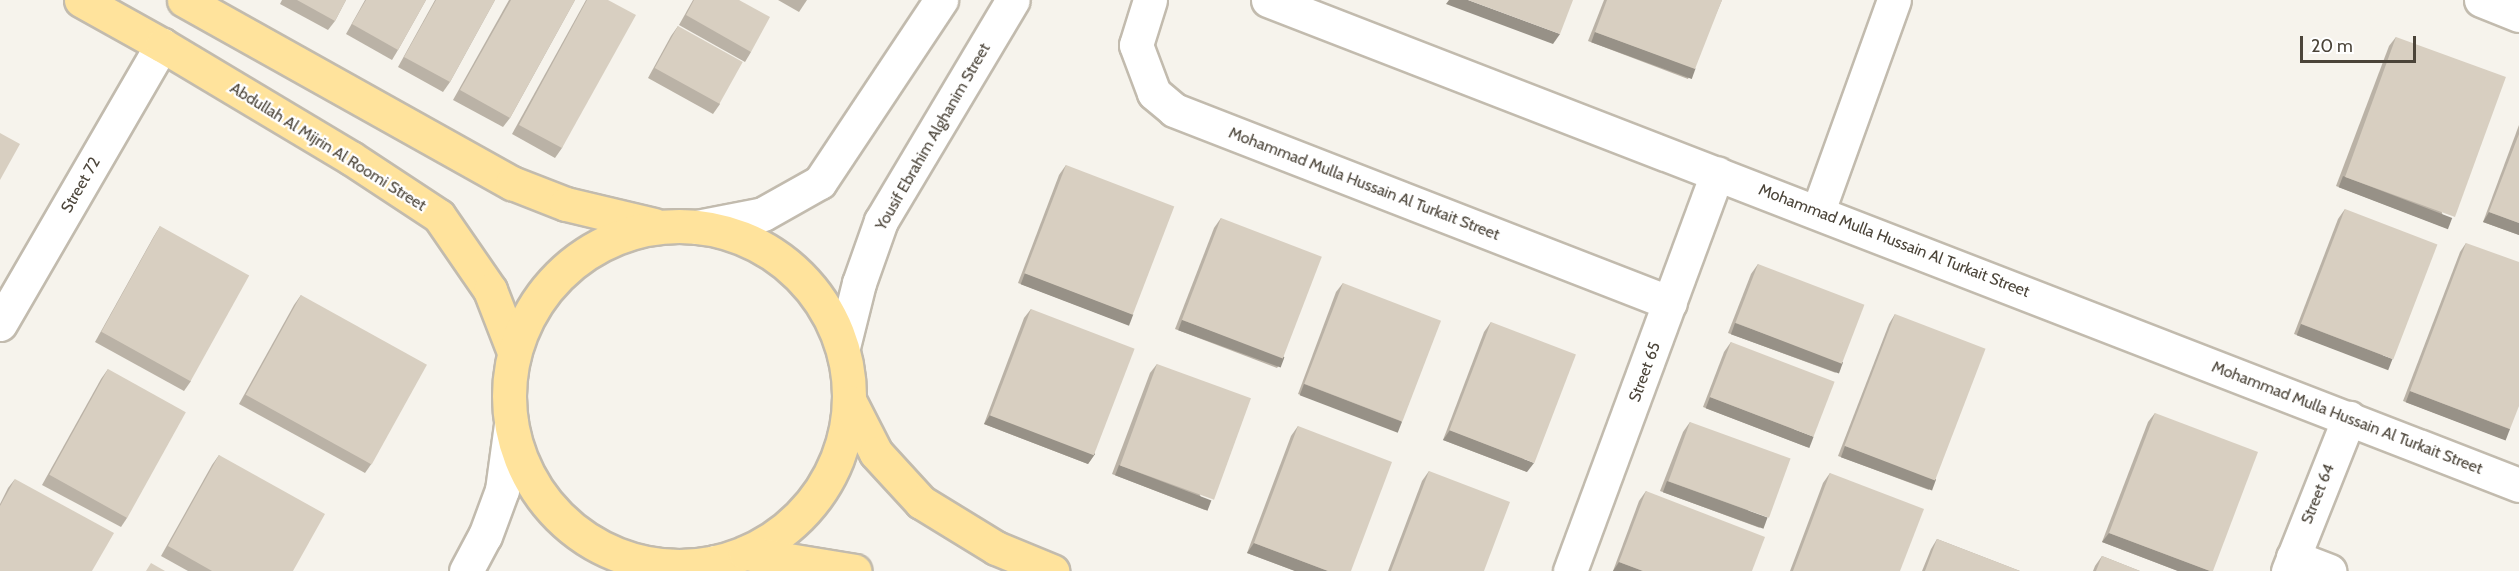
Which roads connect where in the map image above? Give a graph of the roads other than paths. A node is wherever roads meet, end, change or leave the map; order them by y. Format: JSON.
{"nodes":[{"id":1,"x":81,"y":0,"type":"edge"},
{"id":2,"x":184,"y":0,"type":"edge"},
{"id":3,"x":941,"y":0,"type":"edge"},
{"id":4,"x":1013,"y":0,"type":"edge"},
{"id":5,"x":1150,"y":0,"type":"edge"},
{"id":6,"x":1268,"y":0,"type":"edge"},
{"id":7,"x":1894,"y":0,"type":"edge"},
{"id":8,"x":2481,"y":0,"type":"edge"},
{"id":9,"x":2519,"y":15,"type":"edge"},
{"id":10,"x":162,"y":45,"type":"junction"},
{"id":11,"x":1717,"y":173,"type":"junction"},
{"id":12,"x":1818,"y":212,"type":"junction"},
{"id":13,"x":662,"y":226,"type":"junction"},
{"id":14,"x":697,"y":227,"type":"junction"},
{"id":15,"x":1670,"y":303,"type":"junction"},
{"id":16,"x":0,"y":324,"type":"edge"},
{"id":17,"x":843,"y":346,"type":"junction"},
{"id":18,"x":514,"y":352,"type":"junction"},
{"id":19,"x":850,"y":402,"type":"junction"},
{"id":20,"x":2349,"y":418,"type":"junction"},
{"id":21,"x":511,"y":424,"type":"junction"},
{"id":22,"x":2519,"y":485,"type":"edge"},
{"id":23,"x":2291,"y":564,"type":"edge"},
{"id":24,"x":704,"y":565,"type":"edge"},
{"id":25,"x":466,"y":571,"type":"edge"},
{"id":26,"x":855,"y":571,"type":"edge"},
{"id":27,"x":1052,"y":571,"type":"edge"},
{"id":28,"x":1570,"y":571,"type":"edge"},
{"id":29,"x":2329,"y":571,"type":"edge"}],
"edges":[{"from":1,"to":10,"type":"main road","name":"Abdullah Al Mijrin Al Roomi Street"},
{"from":2,"to":13,"type":"main road"},
{"from":3,"to":14,"type":"street"},
{"from":4,"to":17,"type":"street","name":"Yousif Ebrahim Alghanim Street"},
{"from":5,"to":15,"type":"street","name":"Mohammad Mulla Hussain Al Turkait Street"},
{"from":6,"to":11,"type":"street","name":"Mohammad Mulla Hussain Al Turkait Street"},
{"from":7,"to":12,"type":"street"},
{"from":8,"to":9,"type":"street"},
{"from":10,"to":16,"type":"street","name":"Street 72"},
{"from":10,"to":18,"type":"main road","name":"Abdullah Al Mijrin Al Roomi Street"},
{"from":11,"to":12,"type":"street","name":"Mohammad Mulla Hussain Al Turkait Street"},
{"from":11,"to":15,"type":"street","name":"Street 65"},
{"from":12,"to":20,"type":"street","name":"Mohammad Mulla Hussain Al Turkait Street"},
{"from":13,"to":14,"type":"main road"},
{"from":13,"to":18,"type":"main road"},
{"from":14,"to":17,"type":"main road"},
{"from":15,"to":28,"type":"street","name":"Street 65"},
{"from":17,"to":19,"type":"main road"},
{"from":18,"to":21,"type":"main road"},
{"from":19,"to":24,"type":"main road"},
{"from":19,"to":27,"type":"main road"},
{"from":20,"to":22,"type":"street","name":"Mohammad Mulla Hussain Al Turkait Street"},
{"from":20,"to":23,"type":"street","name":"Street 64"},
{"from":21,"to":24,"type":"main road"},
{"from":21,"to":25,"type":"street"},
{"from":23,"to":29,"type":"street"},
{"from":24,"to":26,"type":"main road"}]}
